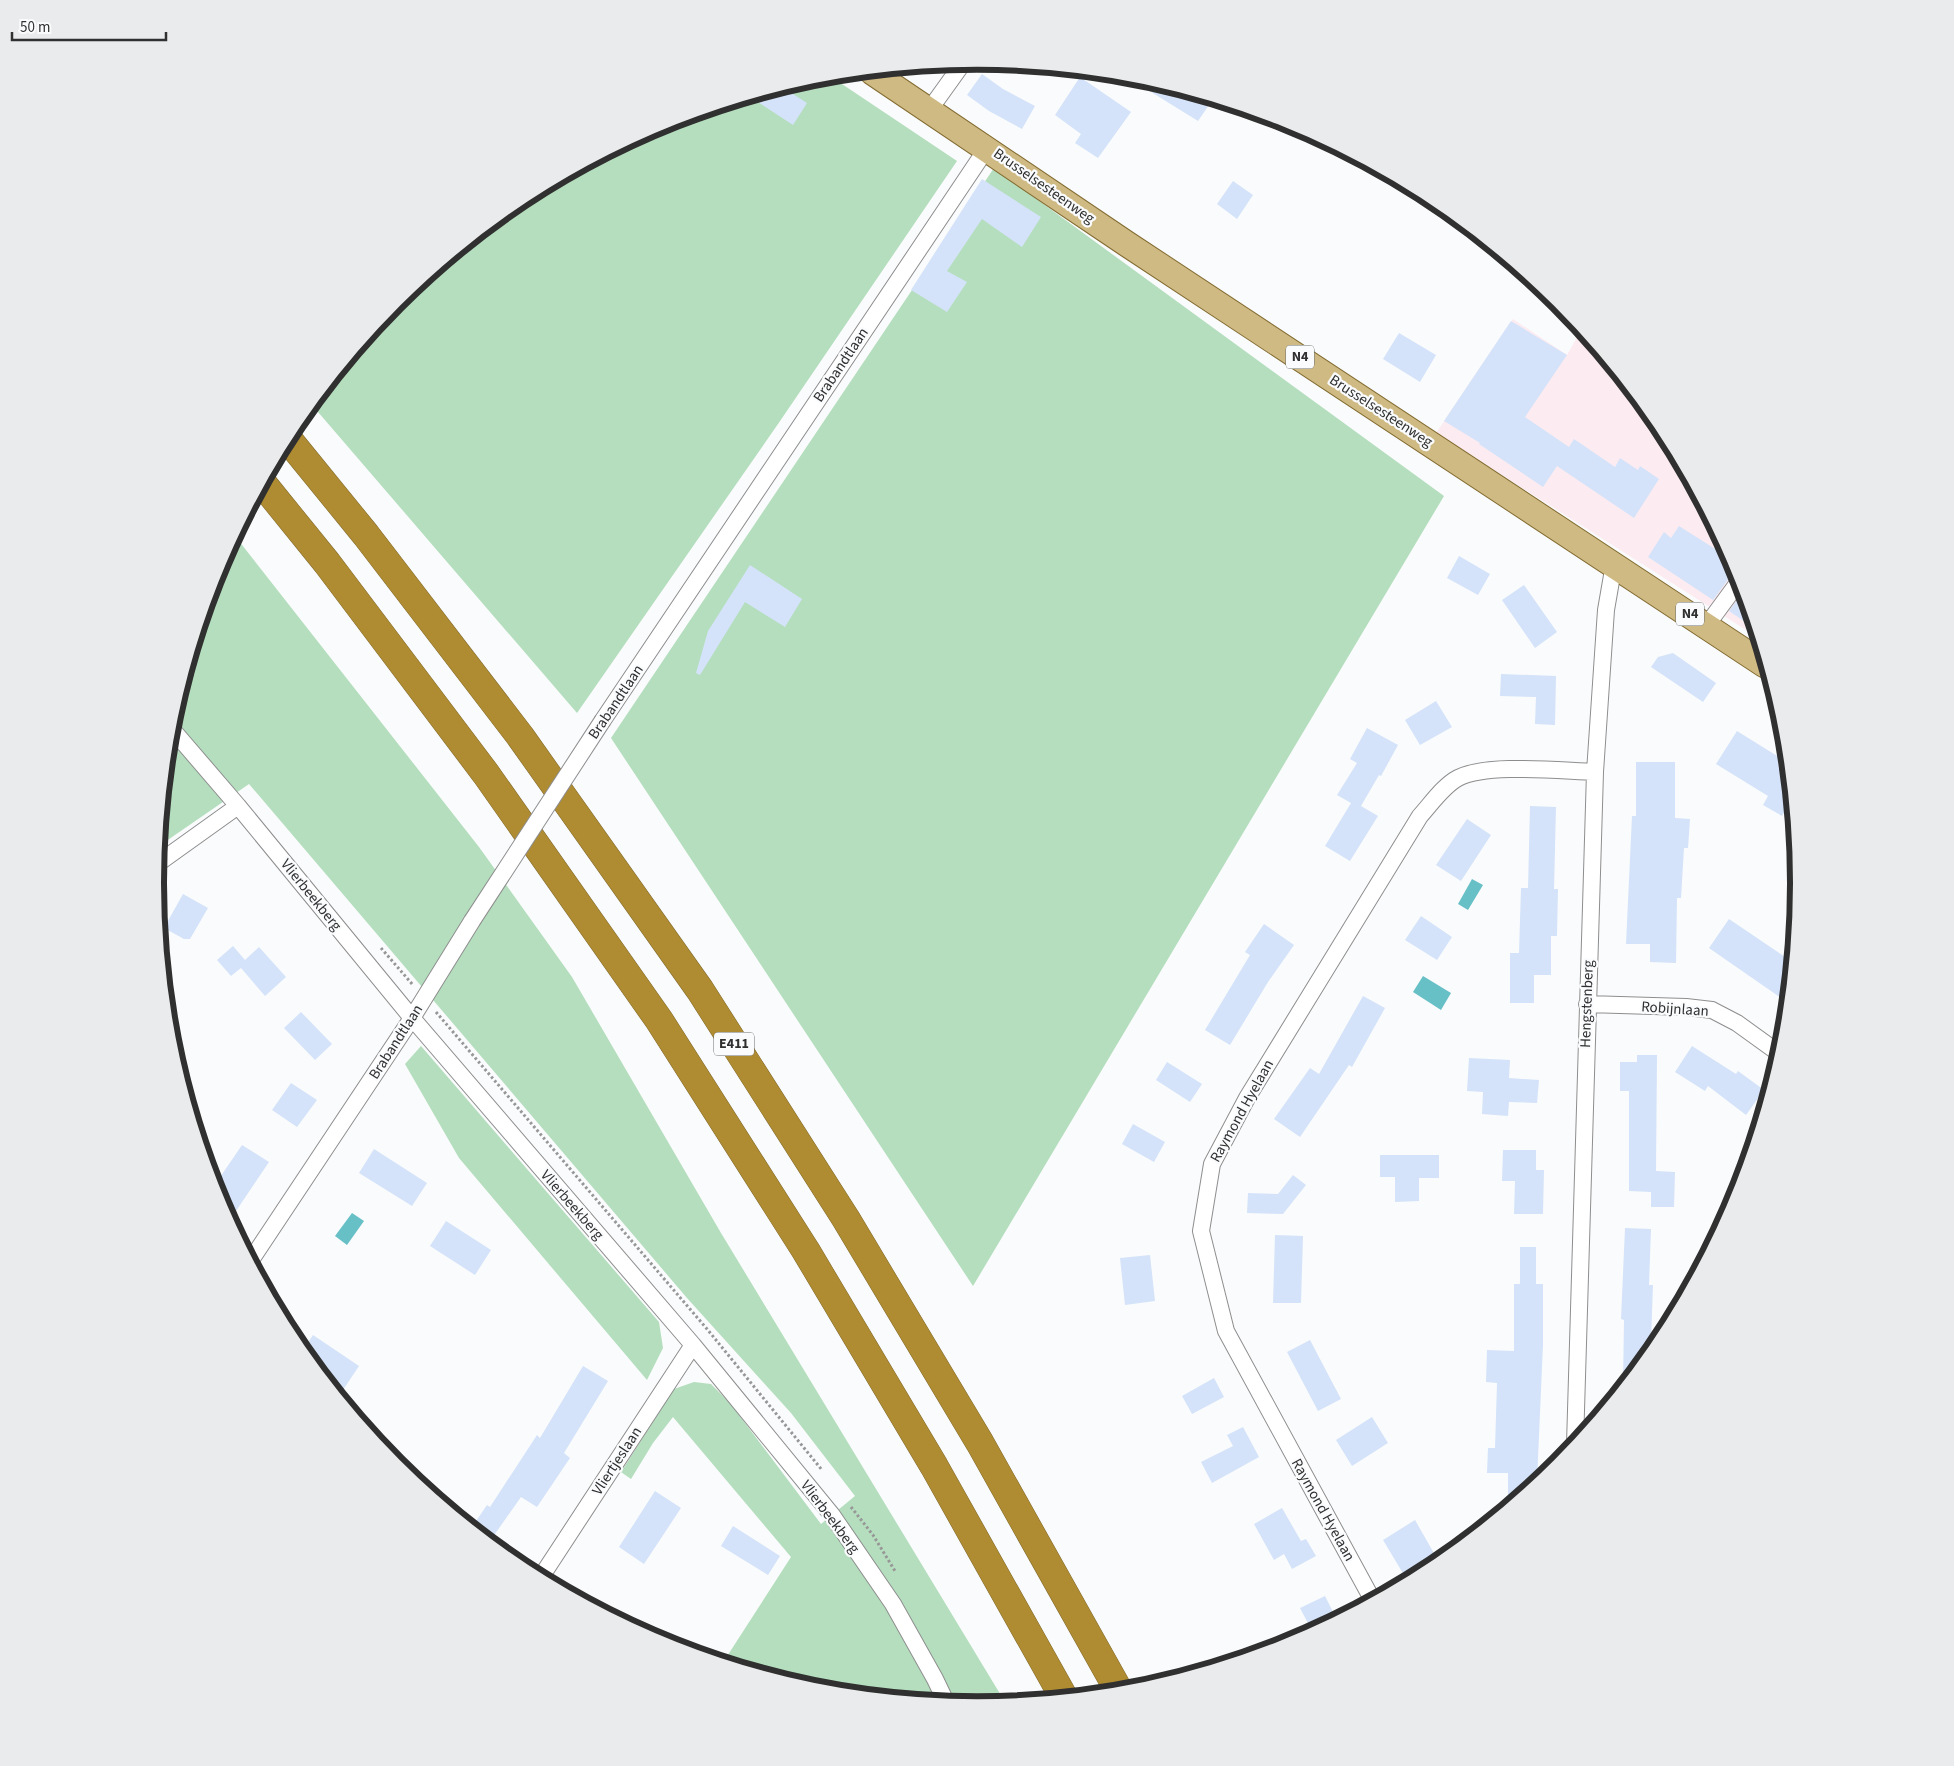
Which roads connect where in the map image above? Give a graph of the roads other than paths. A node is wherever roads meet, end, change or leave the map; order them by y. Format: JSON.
{"nodes":[{"id":1,"x":957,"y":71,"type":"edge"},
{"id":2,"x":879,"y":76,"type":"edge"},
{"id":3,"x":930,"y":109,"type":"junction"},
{"id":4,"x":987,"y":148,"type":"junction"},
{"id":5,"x":292,"y":445,"type":"edge"},
{"id":6,"x":266,"y":488,"type":"edge"},
{"id":7,"x":1614,"y":564,"type":"junction"},
{"id":8,"x":1734,"y":588,"type":"edge"},
{"id":9,"x":1707,"y":626,"type":"junction"},
{"id":10,"x":1758,"y":660,"type":"edge"},
{"id":11,"x":178,"y":736,"type":"edge"},
{"id":12,"x":1595,"y":772,"type":"junction"},
{"id":13,"x":238,"y":806,"type":"junction"},
{"id":14,"x":165,"y":858,"type":"edge"},
{"id":15,"x":1587,"y":1004,"type":"junction"},
{"id":16,"x":412,"y":1018,"type":"junction"},
{"id":17,"x":1772,"y":1049,"type":"edge"},
{"id":18,"x":254,"y":1255,"type":"edge"},
{"id":19,"x":693,"y":1345,"type":"junction"},
{"id":20,"x":1574,"y":1434,"type":"edge"},
{"id":21,"x":545,"y":1571,"type":"edge"},
{"id":22,"x":1369,"y":1594,"type":"edge"},
{"id":23,"x":1115,"y":1684,"type":"edge"},
{"id":24,"x":1060,"y":1691,"type":"edge"},
{"id":25,"x":943,"y":1695,"type":"edge"}],
"edges":[{"from":1,"to":3,"type":"street"},
{"from":2,"to":3,"type":"main road","name":"Brusselsesteenweg","number":"N4"},
{"from":3,"to":4,"type":"main road","name":"Brusselsesteenweg","number":"N4"},
{"from":4,"to":7,"type":"main road","name":"Brusselsesteenweg","number":"N4"},
{"from":4,"to":16,"type":"street","name":"Brabandtlaan","bridge":true},
{"from":5,"to":23,"type":"highway","number":"E411"},
{"from":6,"to":24,"type":"highway"},
{"from":7,"to":9,"type":"main road","name":"Brusselsesteenweg","number":"N4"},
{"from":7,"to":12,"type":"street","name":"Hengstenberg"},
{"from":8,"to":9,"type":"street"},
{"from":9,"to":10,"type":"main road","name":"Brusselsesteenweg","number":"N4"},
{"from":11,"to":13,"type":"street","name":"Vlierbeekberg"},
{"from":12,"to":15,"type":"street","name":"Hengstenberg"},
{"from":12,"to":22,"type":"street","name":"Raymond Hyelaan"},
{"from":13,"to":14,"type":"street"},
{"from":13,"to":16,"type":"street","name":"Vlierbeekberg"},
{"from":15,"to":17,"type":"street","name":"Robijnlaan"},
{"from":15,"to":20,"type":"street","name":"Hengstenberg"},
{"from":16,"to":18,"type":"street","name":"Brabandtlaan"},
{"from":16,"to":19,"type":"street","name":"Vlierbeekberg"},
{"from":19,"to":21,"type":"street","name":"Vliertjeslaan"},
{"from":19,"to":25,"type":"street","name":"Vlierbeekberg"}]}
